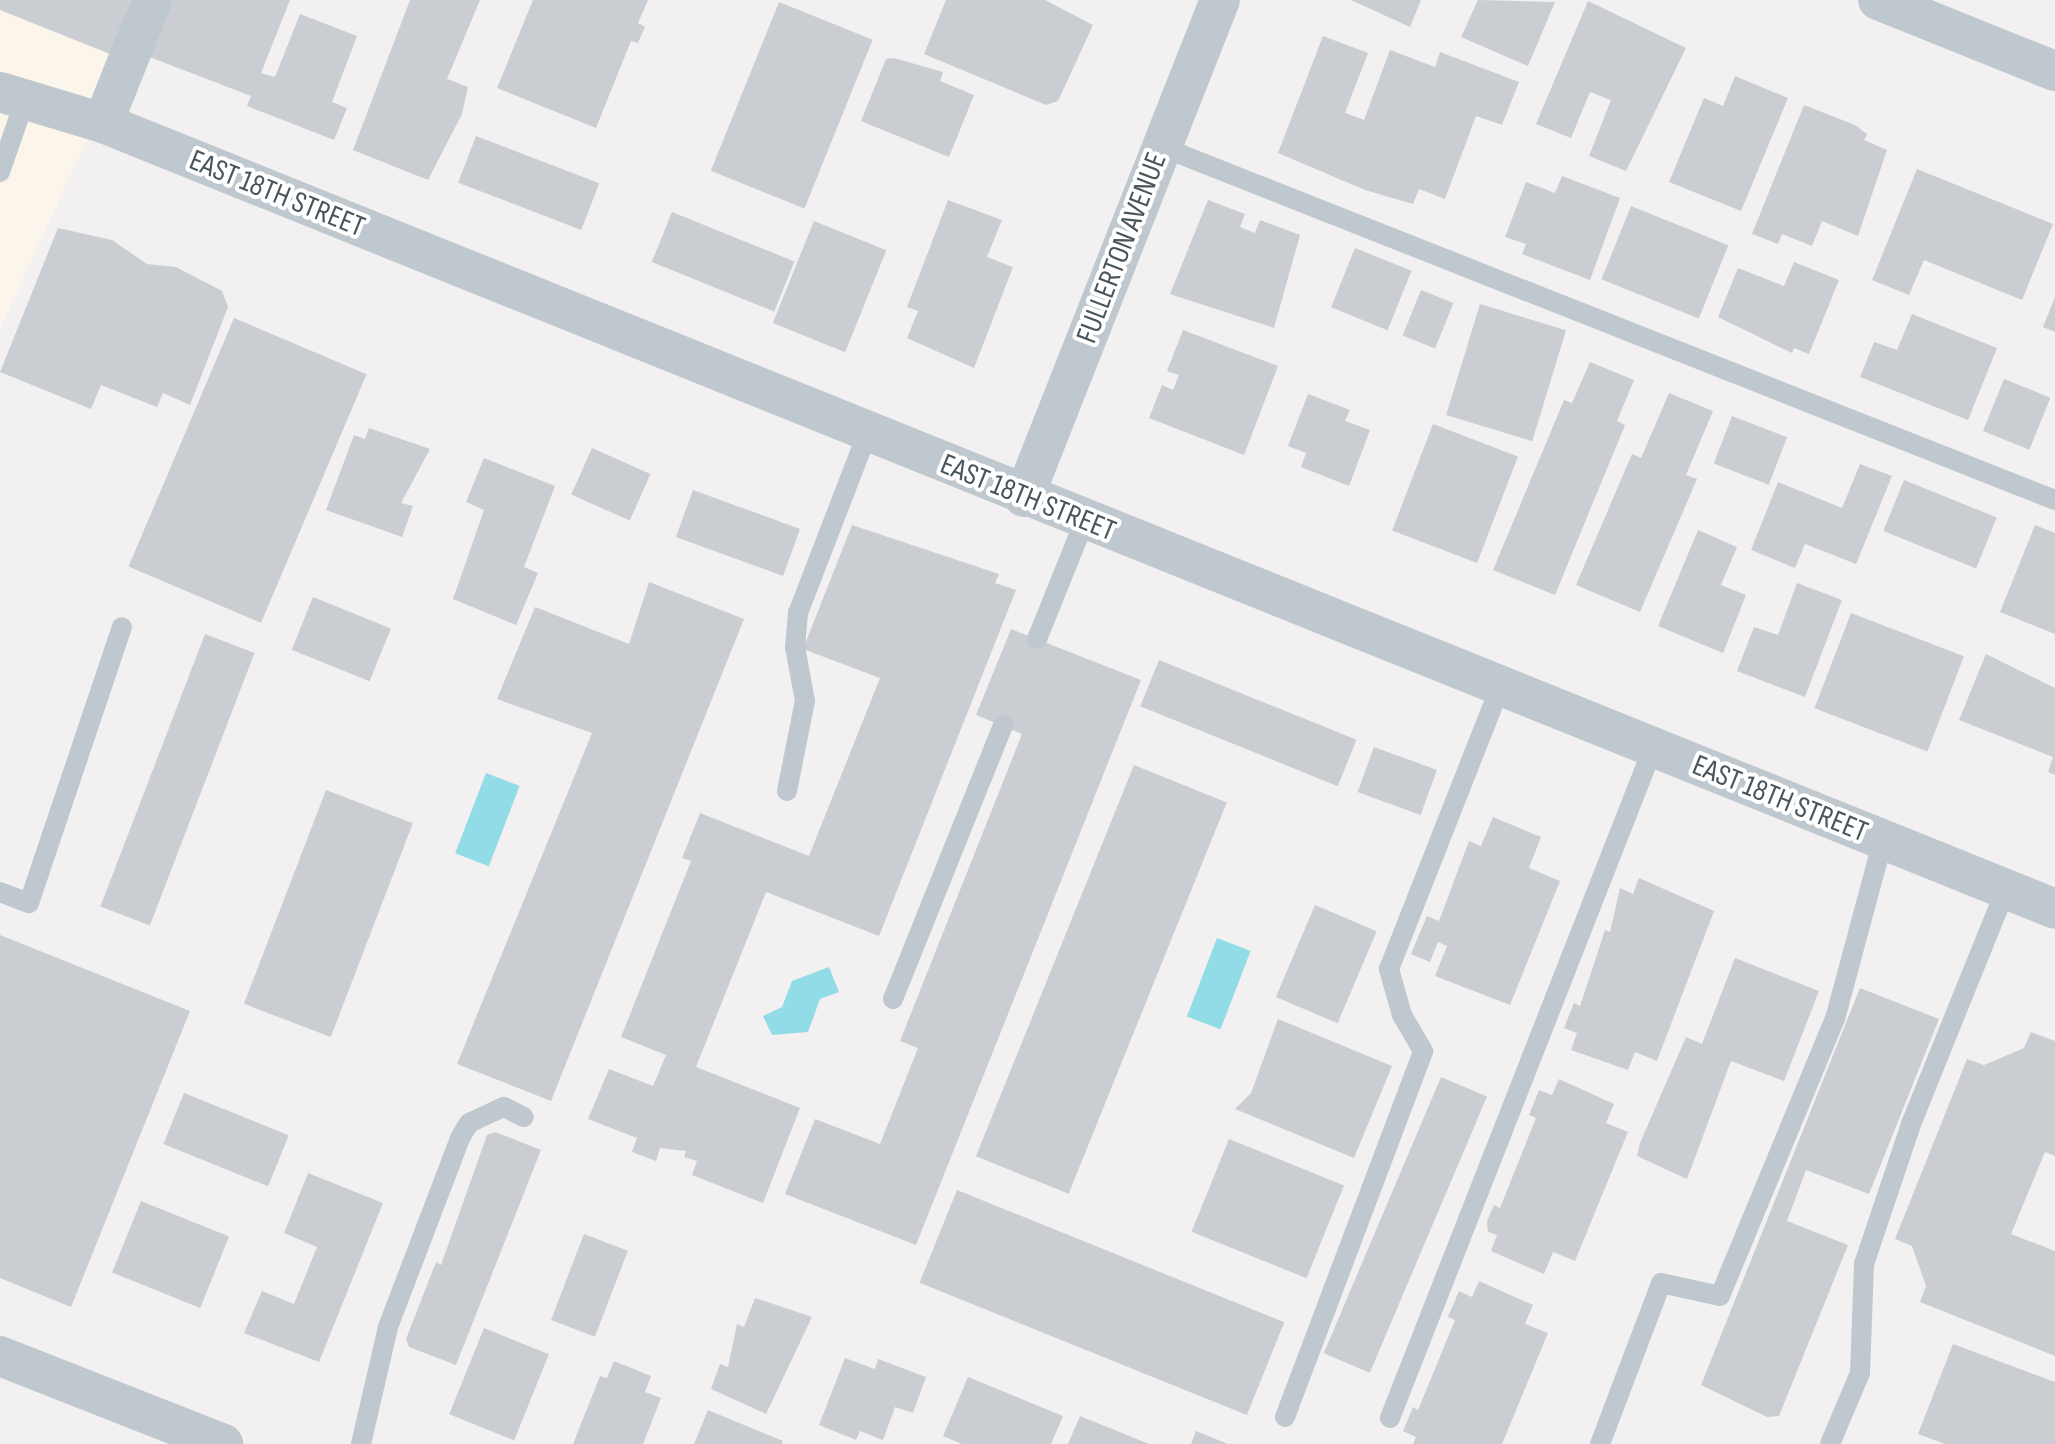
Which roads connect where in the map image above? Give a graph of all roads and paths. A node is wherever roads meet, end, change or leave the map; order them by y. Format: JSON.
{"nodes":[{"id":1,"x":152,"y":0,"type":"edge"},
{"id":2,"x":1220,"y":0,"type":"edge"},
{"id":3,"x":1878,"y":0,"type":"edge"},
{"id":4,"x":2055,"y":71,"type":"edge"},
{"id":5,"x":12,"y":98,"type":"edge"},
{"id":6,"x":103,"y":124,"type":"junction"},
{"id":7,"x":1162,"y":147,"type":"junction"},
{"id":8,"x":0,"y":172,"type":"edge"},
{"id":9,"x":868,"y":434,"type":"junction"},
{"id":10,"x":1024,"y":497,"type":"junction"},
{"id":11,"x":2055,"y":500,"type":"edge"},
{"id":12,"x":1085,"y":520,"type":"junction"},
{"id":13,"x":122,"y":627,"type":"dead end"},
{"id":14,"x":1037,"y":638,"type":"dead end"},
{"id":15,"x":1500,"y":688,"type":"junction"},
{"id":16,"x":1003,"y":726,"type":"dead end"},
{"id":17,"x":1653,"y":748,"type":"junction"},
{"id":18,"x":787,"y":791,"type":"dead end"},
{"id":19,"x":1883,"y":840,"type":"junction"},
{"id":20,"x":2006,"y":889,"type":"junction"},
{"id":21,"x":0,"y":892,"type":"edge"},
{"id":22,"x":2055,"y":909,"type":"edge"},
{"id":23,"x":893,"y":999,"type":"dead end"},
{"id":24,"x":524,"y":1118,"type":"dead end"},
{"id":25,"x":0,"y":1356,"type":"edge"},
{"id":26,"x":1285,"y":1416,"type":"dead end"},
{"id":27,"x":1390,"y":1418,"type":"dead end"},
{"id":28,"x":223,"y":1444,"type":"edge"},
{"id":29,"x":361,"y":1444,"type":"edge"},
{"id":30,"x":1600,"y":1444,"type":"edge"},
{"id":31,"x":1830,"y":1444,"type":"edge"}],
"edges":[{"from":1,"to":6,"type":"street"},
{"from":2,"to":7,"type":"street","name":"FULLERTON AVENUE"},
{"from":3,"to":4,"type":"street"},
{"from":5,"to":6,"type":"street","name":"EAST 18TH STREET"},
{"from":5,"to":8,"type":"lane"},
{"from":6,"to":9,"type":"street","name":"EAST 18TH STREET"},
{"from":7,"to":10,"type":"street","name":"FULLERTON AVENUE"},
{"from":7,"to":11,"type":"lane"},
{"from":9,"to":10,"type":"street","name":"EAST 18TH STREET"},
{"from":9,"to":18,"type":"lane"},
{"from":10,"to":12,"type":"street","name":"EAST 18TH STREET"},
{"from":12,"to":14,"type":"lane"},
{"from":12,"to":15,"type":"street","name":"EAST 18TH STREET"},
{"from":13,"to":21,"type":"lane"},
{"from":15,"to":17,"type":"street","name":"EAST 18TH STREET"},
{"from":15,"to":26,"type":"lane"},
{"from":16,"to":23,"type":"lane"},
{"from":17,"to":19,"type":"street","name":"EAST 18TH STREET"},
{"from":17,"to":27,"type":"lane"},
{"from":19,"to":20,"type":"street","name":"EAST 18TH STREET"},
{"from":19,"to":30,"type":"lane"},
{"from":20,"to":22,"type":"street","name":"EAST 18TH STREET"},
{"from":20,"to":31,"type":"lane"},
{"from":24,"to":29,"type":"lane"},
{"from":25,"to":28,"type":"street"}]}
